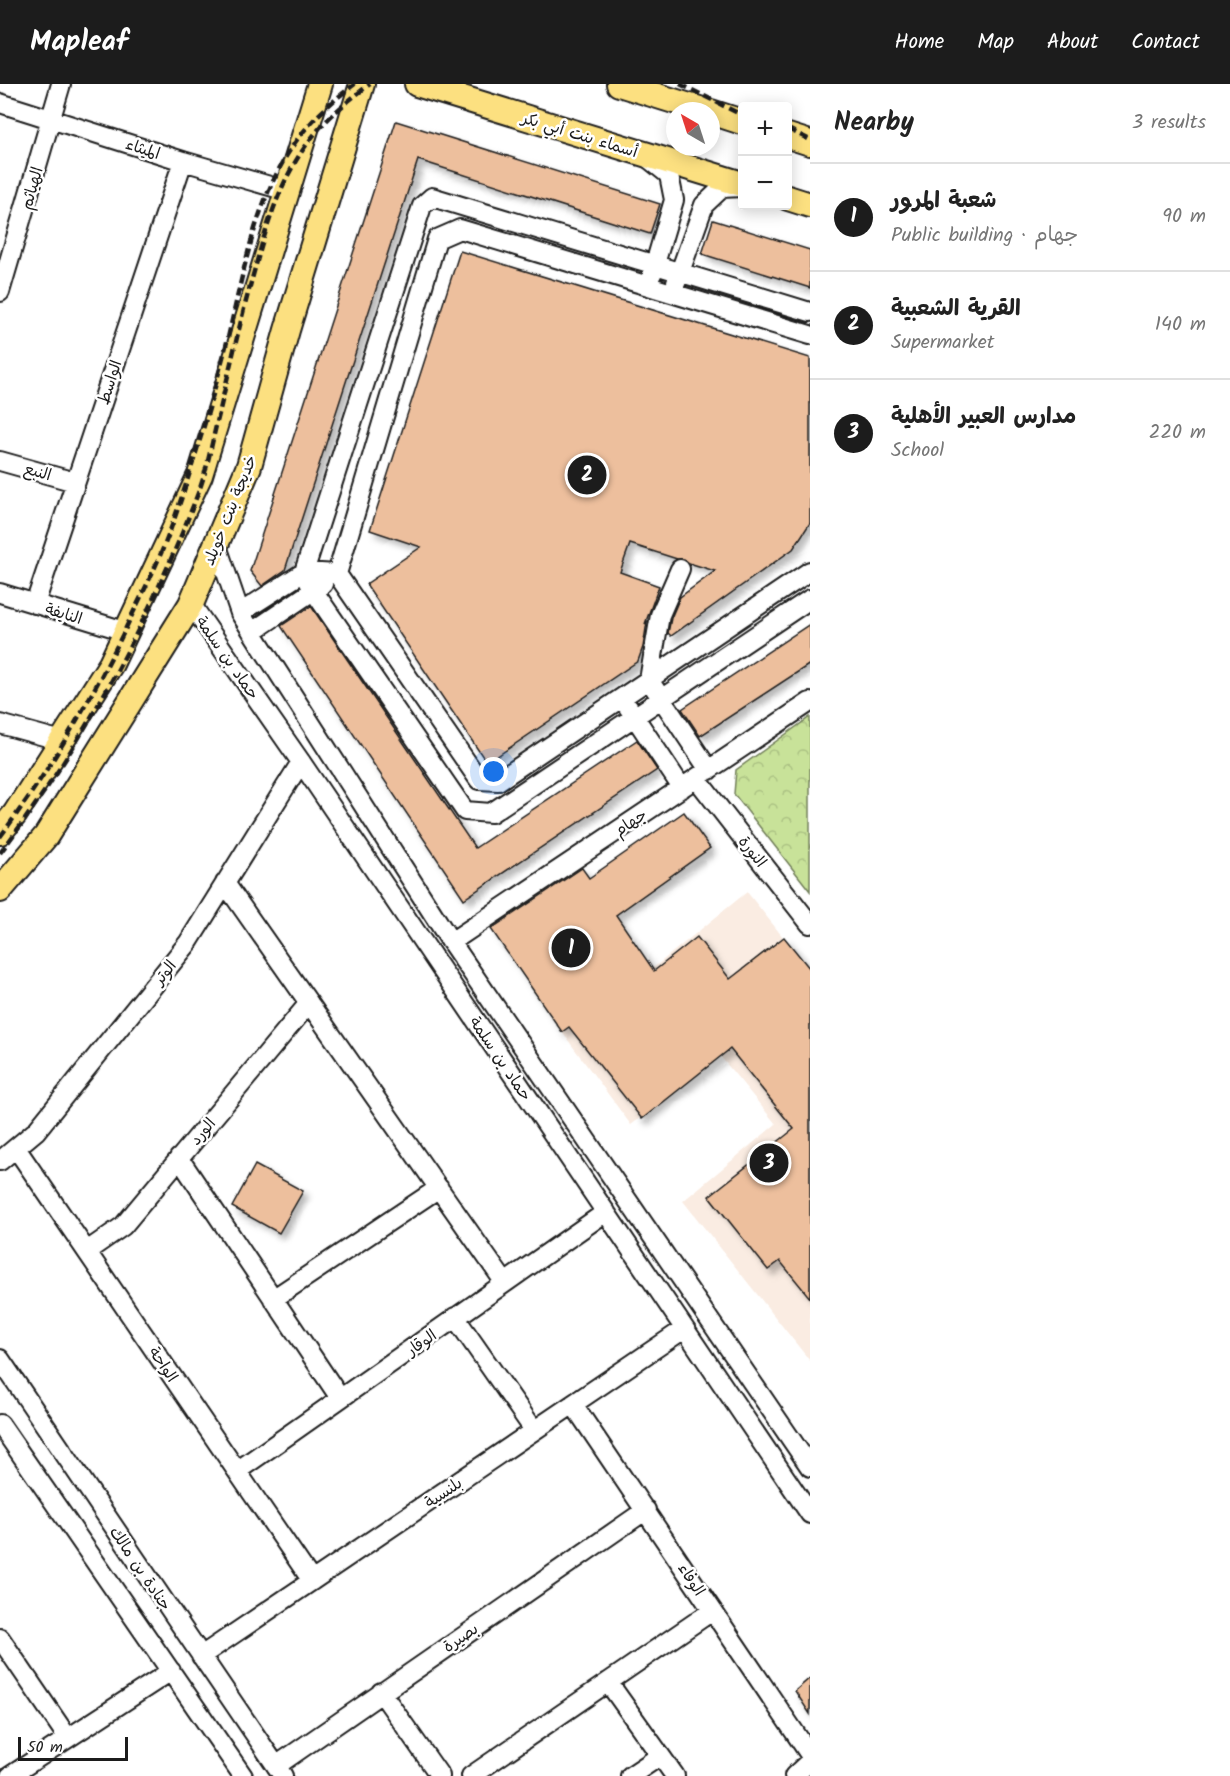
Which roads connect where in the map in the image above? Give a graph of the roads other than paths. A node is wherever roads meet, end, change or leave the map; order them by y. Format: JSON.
{"nodes":[{"id":1,"x":61,"y":84,"type":"edge"},
{"id":2,"x":320,"y":84,"type":"edge"},
{"id":3,"x":362,"y":84,"type":"edge"},
{"id":4,"x":417,"y":84,"type":"edge"},
{"id":5,"x":619,"y":84,"type":"edge"},
{"id":6,"x":677,"y":102,"type":"edge"},
{"id":7,"x":0,"y":103,"type":"edge"},
{"id":8,"x":720,"y":115,"type":"edge"},
{"id":9,"x":51,"y":119,"type":"junction"},
{"id":10,"x":738,"y":121,"type":"edge"},
{"id":11,"x":792,"y":137,"type":"edge"},
{"id":12,"x":810,"y":143,"type":"edge"},
{"id":13,"x":640,"y":153,"type":"junction"},
{"id":14,"x":183,"y":161,"type":"junction"},
{"id":15,"x":738,"y":185,"type":"edge"},
{"id":16,"x":738,"y":186,"type":"edge"},
{"id":17,"x":287,"y":191,"type":"junction"},
{"id":18,"x":792,"y":199,"type":"edge"},
{"id":19,"x":810,"y":205,"type":"edge"},
{"id":20,"x":654,"y":264,"type":"junction"},
{"id":21,"x":680,"y":272,"type":"junction"},
{"id":22,"x":649,"y":285,"type":"junction"},
{"id":23,"x":0,"y":292,"type":"edge"},
{"id":24,"x":672,"y":293,"type":"junction"},
{"id":25,"x":810,"y":312,"type":"edge"},
{"id":26,"x":810,"y":335,"type":"edge"},
{"id":27,"x":0,"y":460,"type":"edge"},
{"id":28,"x":75,"y":482,"type":"junction"},
{"id":29,"x":216,"y":543,"type":"junction"},
{"id":30,"x":680,"y":569,"type":"dead end"},
{"id":31,"x":810,"y":571,"type":"edge"},
{"id":32,"x":304,"y":573,"type":"junction"},
{"id":33,"x":337,"y":574,"type":"junction"},
{"id":34,"x":314,"y":590,"type":"junction"},
{"id":35,"x":0,"y":593,"type":"edge"},
{"id":36,"x":810,"y":599,"type":"edge"},
{"id":37,"x":35,"y":604,"type":"junction"},
{"id":38,"x":191,"y":604,"type":"junction"},
{"id":39,"x":240,"y":613,"type":"junction"},
{"id":40,"x":128,"y":632,"type":"junction"},
{"id":41,"x":252,"y":632,"type":"junction"},
{"id":42,"x":649,"y":680,"type":"junction"},
{"id":43,"x":622,"y":698,"type":"junction"},
{"id":44,"x":662,"y":698,"type":"junction"},
{"id":45,"x":810,"y":702,"type":"edge"},
{"id":46,"x":634,"y":716,"type":"junction"},
{"id":47,"x":5,"y":730,"type":"edge"},
{"id":48,"x":62,"y":741,"type":"junction"},
{"id":49,"x":301,"y":762,"type":"junction"},
{"id":50,"x":696,"y":778,"type":"junction"},
{"id":51,"x":0,"y":832,"type":"edge"},
{"id":52,"x":225,"y":883,"type":"junction"},
{"id":53,"x":0,"y":890,"type":"edge"},
{"id":54,"x":810,"y":924,"type":"edge"},
{"id":55,"x":451,"y":942,"type":"junction"},
{"id":56,"x":309,"y":1002,"type":"junction"},
{"id":57,"x":16,"y":1148,"type":"junction"},
{"id":58,"x":179,"y":1158,"type":"junction"},
{"id":59,"x":0,"y":1161,"type":"edge"},
{"id":60,"x":439,"y":1188,"type":"junction"},
{"id":61,"x":606,"y":1212,"type":"junction"},
{"id":62,"x":87,"y":1251,"type":"junction"},
{"id":63,"x":505,"y":1283,"type":"junction"},
{"id":64,"x":273,"y":1299,"type":"junction"},
{"id":65,"x":455,"y":1317,"type":"junction"},
{"id":66,"x":684,"y":1329,"type":"junction"},
{"id":67,"x":0,"y":1359,"type":"edge"},
{"id":68,"x":340,"y":1398,"type":"junction"},
{"id":69,"x":573,"y":1404,"type":"junction"},
{"id":70,"x":0,"y":1424,"type":"edge"},
{"id":71,"x":534,"y":1430,"type":"junction"},
{"id":72,"x":810,"y":1467,"type":"edge"},
{"id":73,"x":237,"y":1471,"type":"junction"},
{"id":74,"x":646,"y":1510,"type":"junction"},
{"id":75,"x":810,"y":1514,"type":"edge"},
{"id":76,"x":312,"y":1581,"type":"junction"},
{"id":77,"x":712,"y":1611,"type":"junction"},
{"id":78,"x":0,"y":1638,"type":"edge"},
{"id":79,"x":201,"y":1656,"type":"junction"},
{"id":80,"x":171,"y":1671,"type":"junction"},
{"id":81,"x":608,"y":1682,"type":"junction"},
{"id":82,"x":381,"y":1692,"type":"junction"},
{"id":83,"x":68,"y":1738,"type":"junction"},
{"id":84,"x":660,"y":1755,"type":"junction"},
{"id":85,"x":810,"y":1755,"type":"edge"},
{"id":86,"x":810,"y":1761,"type":"edge"},
{"id":87,"x":280,"y":1771,"type":"edge"},
{"id":88,"x":10,"y":1776,"type":"edge"},
{"id":89,"x":243,"y":1776,"type":"edge"},
{"id":90,"x":441,"y":1776,"type":"edge"},
{"id":91,"x":471,"y":1776,"type":"edge"},
{"id":92,"x":630,"y":1776,"type":"edge"},
{"id":93,"x":675,"y":1776,"type":"edge"},
{"id":94,"x":794,"y":1776,"type":"edge"}],
"edges":[{"from":1,"to":9,"type":"street","name":"الهياثم"},
{"from":2,"to":17,"type":"main road"},
{"from":3,"to":29,"type":"main road","name":"خديجة بنت خويلد"},
{"from":4,"to":13,"type":"main road","name":"أسماء بنت أبي بكر"},
{"from":5,"to":6,"type":"main road"},
{"from":7,"to":9,"type":"street","name":"الميثاء"},
{"from":8,"to":10,"type":"main road"},
{"from":9,"to":14,"type":"street","name":"الميثاء"},
{"from":9,"to":23,"type":"street","name":"الهياثم"},
{"from":11,"to":12,"type":"main road"},
{"from":13,"to":15,"type":"main road","name":"أسماء بنت أبي بكر"},
{"from":13,"to":20,"type":"street"},
{"from":14,"to":17,"type":"street","name":"الميثاء"},
{"from":14,"to":28,"type":"street","name":"الواسط"},
{"from":16,"to":21,"type":"street"},
{"from":17,"to":40,"type":"main road"},
{"from":18,"to":19,"type":"main road"},
{"from":20,"to":21,"type":"street"},
{"from":20,"to":22,"type":"street"},
{"from":20,"to":32,"type":"street"},
{"from":21,"to":24,"type":"street"},
{"from":21,"to":25,"type":"street"},
{"from":22,"to":24,"type":"street"},
{"from":22,"to":33,"type":"street"},
{"from":24,"to":26,"type":"street"},
{"from":27,"to":28,"type":"street","name":"النبع"},
{"from":28,"to":37,"type":"street","name":"الواسط"},
{"from":29,"to":38,"type":"main road","name":"خديجة بنت خويلد"},
{"from":29,"to":39,"type":"street","name":"حماد بن سلمة"},
{"from":30,"to":42,"type":"street"},
{"from":31,"to":42,"type":"street"},
{"from":32,"to":33,"type":"street"},
{"from":32,"to":34,"type":"street"},
{"from":32,"to":39,"type":"street"},
{"from":33,"to":34,"type":"street"},
{"from":33,"to":43,"type":"street"},
{"from":34,"to":41,"type":"street"},
{"from":34,"to":46,"type":"street"},
{"from":35,"to":37,"type":"street","name":"النايفة"},
{"from":36,"to":44,"type":"street"},
{"from":37,"to":40,"type":"street","name":"النايفة"},
{"from":38,"to":49,"type":"street","name":"حماد بن سلمة"},
{"from":38,"to":53,"type":"main road","name":"خديجة بنت خويلد"},
{"from":39,"to":41,"type":"street","name":"حماد بن سلمة"},
{"from":40,"to":48,"type":"main road"},
{"from":41,"to":55,"type":"street","name":"حماد بن سلمة"},
{"from":42,"to":43,"type":"street"},
{"from":42,"to":44,"type":"street"},
{"from":43,"to":46,"type":"street"},
{"from":44,"to":46,"type":"street"},
{"from":44,"to":50,"type":"street"},
{"from":45,"to":50,"type":"street","name":"جهام"},
{"from":46,"to":50,"type":"street"},
{"from":47,"to":48,"type":"street"},
{"from":48,"to":51,"type":"main road"},
{"from":49,"to":52,"type":"street","name":"الوتر"},
{"from":49,"to":61,"type":"street","name":"حماد بن سلمة"},
{"from":50,"to":54,"type":"street","name":"النورة"},
{"from":50,"to":55,"type":"street","name":"جهام"},
{"from":52,"to":56,"type":"street"},
{"from":52,"to":57,"type":"street","name":"الوتر"},
{"from":55,"to":72,"type":"street","name":"حماد بن سلمة"},
{"from":56,"to":58,"type":"street","name":"الورد"},
{"from":56,"to":60,"type":"street"},
{"from":57,"to":59,"type":"street","name":"الوتر"},
{"from":57,"to":62,"type":"street","name":"الواحة"},
{"from":58,"to":62,"type":"street","name":"الورد"},
{"from":58,"to":64,"type":"street"},
{"from":60,"to":63,"type":"street"},
{"from":60,"to":64,"type":"street"},
{"from":61,"to":63,"type":"street","name":"الوقار"},
{"from":61,"to":66,"type":"street","name":"حماد بن سلمة"},
{"from":62,"to":73,"type":"street","name":"الواحة"},
{"from":63,"to":65,"type":"street","name":"الوقار"},
{"from":64,"to":68,"type":"street"},
{"from":65,"to":68,"type":"street","name":"الوقار"},
{"from":65,"to":71,"type":"street"},
{"from":66,"to":69,"type":"street","name":"بلنسية"},
{"from":66,"to":75,"type":"street","name":"حماد بن سلمة"},
{"from":67,"to":79,"type":"street","name":"جنادة بن مالك"},
{"from":68,"to":73,"type":"street","name":"الوقار"},
{"from":69,"to":71,"type":"street","name":"بلنسية"},
{"from":69,"to":74,"type":"street","name":"الوفاء"},
{"from":70,"to":80,"type":"street","name":"جنادة بن مالك"},
{"from":71,"to":76,"type":"street","name":"بلنسية"},
{"from":73,"to":76,"type":"street","name":"الواحة"},
{"from":74,"to":77,"type":"street","name":"الوفاء"},
{"from":74,"to":82,"type":"street","name":"بصيرة"},
{"from":76,"to":79,"type":"street","name":"بلنسية"},
{"from":77,"to":81,"type":"street"},
{"from":77,"to":85,"type":"street","name":"الوفاء"},
{"from":78,"to":83,"type":"street"},
{"from":79,"to":87,"type":"street","name":"جنادة بن مالك"},
{"from":80,"to":83,"type":"street"},
{"from":80,"to":89,"type":"street","name":"جنادة بن مالك"},
{"from":81,"to":84,"type":"street"},
{"from":81,"to":91,"type":"street"},
{"from":82,"to":87,"type":"street","name":"بصيرة"},
{"from":82,"to":90,"type":"street"},
{"from":83,"to":88,"type":"street"},
{"from":84,"to":92,"type":"street"},
{"from":84,"to":93,"type":"street"},
{"from":86,"to":94,"type":"street"}]}
